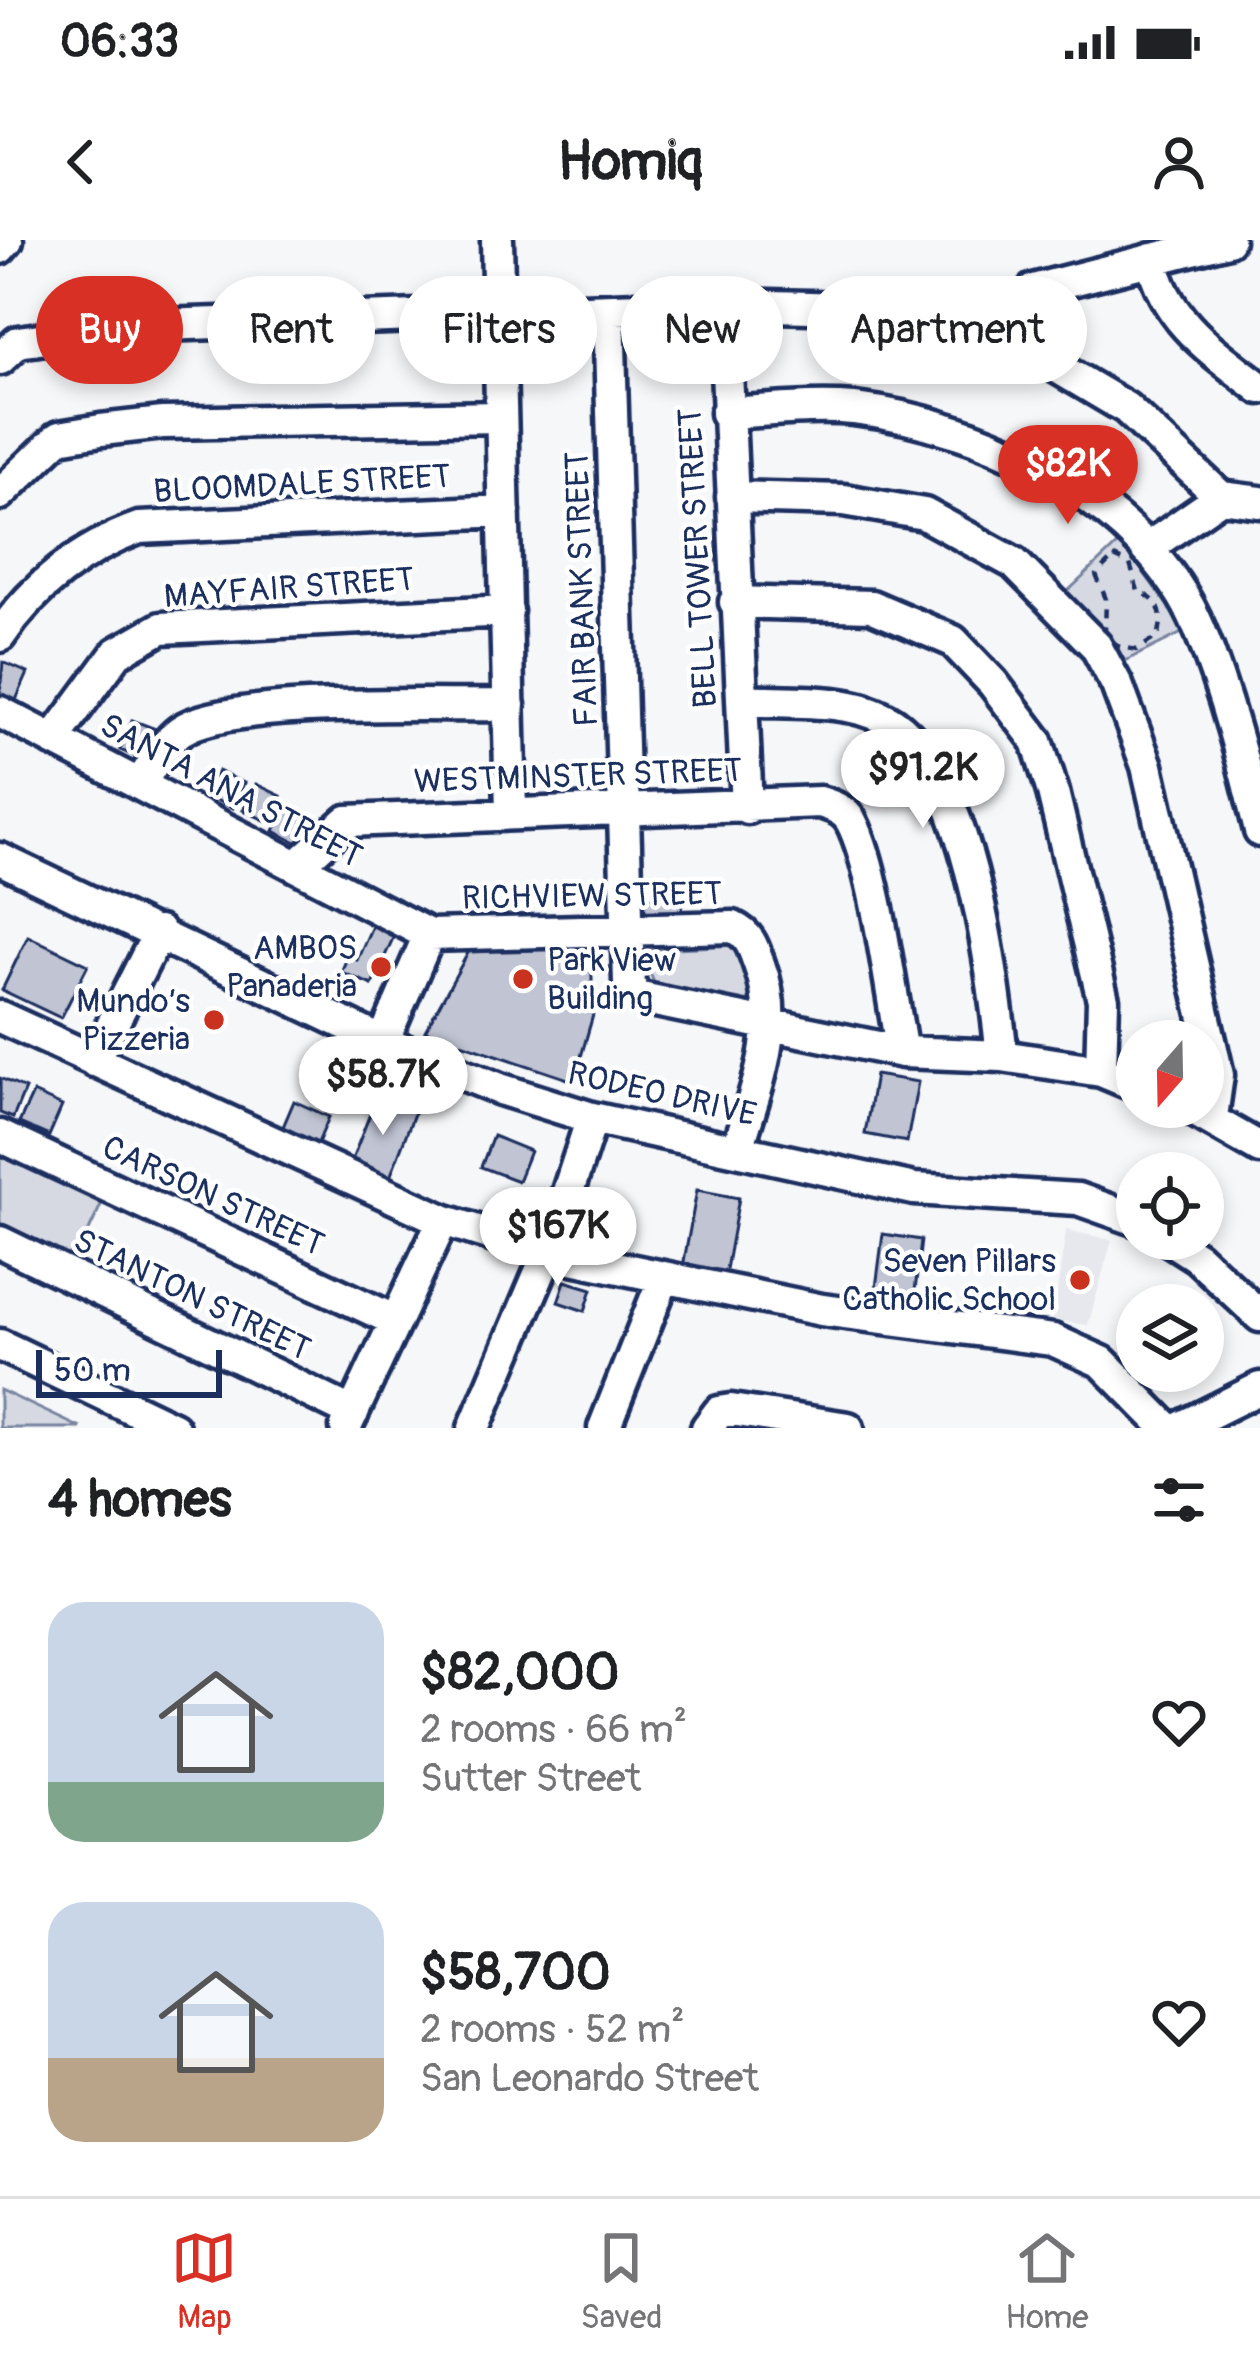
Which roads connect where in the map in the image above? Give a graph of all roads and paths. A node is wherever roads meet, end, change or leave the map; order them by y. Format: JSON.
{"nodes":[{"id":1,"x":8,"y":240,"type":"edge"},
{"id":2,"x":497,"y":240,"type":"edge"},
{"id":3,"x":1228,"y":240,"type":"edge"},
{"id":4,"x":0,"y":248,"type":"edge"},
{"id":5,"x":1152,"y":259,"type":"junction"},
{"id":6,"x":498,"y":276,"type":"edge"},
{"id":7,"x":1087,"y":276,"type":"edge"},
{"id":8,"x":621,"y":309,"type":"edge"},
{"id":9,"x":597,"y":310,"type":"edge"},
{"id":10,"x":609,"y":310,"type":"junction"},
{"id":11,"x":399,"y":317,"type":"edge"},
{"id":12,"x":0,"y":359,"type":"edge"},
{"id":13,"x":500,"y":384,"type":"edge"},
{"id":14,"x":725,"y":384,"type":"edge"},
{"id":15,"x":1085,"y":384,"type":"edge"},
{"id":16,"x":1260,"y":388,"type":"edge"},
{"id":17,"x":726,"y":413,"type":"junction"},
{"id":18,"x":500,"y":417,"type":"junction"},
{"id":19,"x":0,"y":494,"type":"edge"},
{"id":20,"x":732,"y":497,"type":"junction"},
{"id":21,"x":1221,"y":497,"type":"junction"},
{"id":22,"x":1260,"y":502,"type":"edge"},
{"id":23,"x":504,"y":511,"type":"junction"},
{"id":24,"x":1146,"y":549,"type":"junction"},
{"id":25,"x":1105,"y":562,"type":"joint"},
{"id":26,"x":734,"y":602,"type":"junction"},
{"id":27,"x":507,"y":610,"type":"junction"},
{"id":28,"x":0,"y":636,"type":"edge"},
{"id":29,"x":742,"y":700,"type":"junction"},
{"id":30,"x":509,"y":705,"type":"junction"},
{"id":31,"x":0,"y":712,"type":"edge"},
{"id":32,"x":53,"y":740,"type":"junction"},
{"id":33,"x":141,"y":782,"type":"junction"},
{"id":34,"x":747,"y":808,"type":"junction"},
{"id":35,"x":511,"y":812,"type":"junction"},
{"id":36,"x":626,"y":813,"type":"junction"},
{"id":37,"x":1260,"y":831,"type":"edge"},
{"id":38,"x":0,"y":859,"type":"edge"},
{"id":39,"x":297,"y":866,"type":"junction"},
{"id":40,"x":628,"y":927,"type":"junction"},
{"id":41,"x":159,"y":932,"type":"junction"},
{"id":42,"x":429,"y":935,"type":"junction"},
{"id":43,"x":0,"y":1017,"type":"edge"},
{"id":44,"x":1205,"y":1020,"type":"edge"},
{"id":45,"x":772,"y":1028,"type":"junction"},
{"id":46,"x":382,"y":1042,"type":"junction"},
{"id":47,"x":902,"y":1052,"type":"junction"},
{"id":48,"x":1002,"y":1057,"type":"junction"},
{"id":49,"x":94,"y":1061,"type":"junction"},
{"id":50,"x":1101,"y":1071,"type":"junction"},
{"id":51,"x":1116,"y":1077,"type":"edge"},
{"id":52,"x":592,"y":1118,"type":"junction"},
{"id":53,"x":1224,"y":1126,"type":"edge"},
{"id":54,"x":0,"y":1136,"type":"edge"},
{"id":55,"x":1260,"y":1148,"type":"edge"},
{"id":56,"x":738,"y":1149,"type":"junction"},
{"id":57,"x":1116,"y":1213,"type":"edge"},
{"id":58,"x":443,"y":1220,"type":"junction"},
{"id":59,"x":0,"y":1242,"type":"edge"},
{"id":60,"x":548,"y":1253,"type":"junction"},
{"id":61,"x":1200,"y":1260,"type":"edge"},
{"id":62,"x":663,"y":1280,"type":"junction"},
{"id":63,"x":1260,"y":1316,"type":"edge"},
{"id":64,"x":396,"y":1321,"type":"junction"},
{"id":65,"x":0,"y":1345,"type":"edge"},
{"id":66,"x":1260,"y":1388,"type":"edge"},
{"id":67,"x":350,"y":1420,"type":"edge"},
{"id":68,"x":606,"y":1427,"type":"edge"},
{"id":69,"x":173,"y":1428,"type":"edge"},
{"id":70,"x":474,"y":1428,"type":"edge"},
{"id":71,"x":707,"y":1428,"type":"edge"},
{"id":72,"x":848,"y":1428,"type":"edge"},
{"id":73,"x":1167,"y":1428,"type":"edge"},
{"id":74,"x":1180,"y":1428,"type":"edge"}],
"edges":[{"from":1,"to":4,"type":"street"},
{"from":2,"to":6,"type":"street"},
{"from":3,"to":5,"type":"street"},
{"from":5,"to":7,"type":"street"},
{"from":5,"to":16,"type":"street"},
{"from":8,"to":10,"type":"street"},
{"from":9,"to":10,"type":"street"},
{"from":10,"to":36,"type":"street","name":"FAIR BANK STREET"},
{"from":11,"to":12,"type":"street"},
{"from":13,"to":18,"type":"street"},
{"from":14,"to":17,"type":"street","name":"BELL TOWER STREET"},
{"from":15,"to":21,"type":"street"},
{"from":17,"to":20,"type":"street","name":"BELL TOWER STREET"},
{"from":17,"to":24,"type":"street"},
{"from":18,"to":19,"type":"street"},
{"from":18,"to":23,"type":"street"},
{"from":20,"to":26,"type":"street","name":"BELL TOWER STREET"},
{"from":20,"to":44,"type":"street"},
{"from":21,"to":22,"type":"street"},
{"from":21,"to":24,"type":"street"},
{"from":23,"to":27,"type":"street"},
{"from":23,"to":28,"type":"street","name":"BLOOMDALE STREET"},
{"from":24,"to":37,"type":"street"},
{"from":25,"to":25,"type":"path"},
{"from":26,"to":29,"type":"street","name":"BELL TOWER STREET"},
{"from":26,"to":50,"type":"street"},
{"from":27,"to":30,"type":"street"},
{"from":27,"to":32,"type":"street","name":"MAYFAIR STREET"},
{"from":29,"to":34,"type":"street","name":"BELL TOWER STREET"},
{"from":29,"to":48,"type":"street"},
{"from":30,"to":33,"type":"street"},
{"from":30,"to":35,"type":"street"},
{"from":31,"to":32,"type":"street","name":"SANTA ANA STREET"},
{"from":32,"to":33,"type":"street","name":"SANTA ANA STREET"},
{"from":33,"to":39,"type":"street","name":"SANTA ANA STREET"},
{"from":34,"to":36,"type":"street","name":"WESTMINSTER STREET"},
{"from":34,"to":47,"type":"street","name":"WESTMINSTER STREET"},
{"from":35,"to":36,"type":"street","name":"WESTMINSTER STREET"},
{"from":35,"to":39,"type":"street","name":"WESTMINSTER STREET"},
{"from":36,"to":40,"type":"street","name":"FAIR BANK STREET"},
{"from":38,"to":41,"type":"street","name":"RODEO DRIVE"},
{"from":39,"to":42,"type":"street","name":"SANTA ANA STREET"},
{"from":40,"to":42,"type":"street","name":"RICHVIEW STREET"},
{"from":40,"to":45,"type":"street","name":"FAIR BANK STREET"},
{"from":40,"to":45,"type":"street","name":"RICHVIEW STREET"},
{"from":41,"to":46,"type":"street","name":"RODEO DRIVE"},
{"from":41,"to":49,"type":"street"},
{"from":42,"to":46,"type":"street"},
{"from":43,"to":49,"type":"street"},
{"from":45,"to":47,"type":"street"},
{"from":45,"to":56,"type":"street","name":"RICHVIEW STREET"},
{"from":46,"to":52,"type":"street","name":"RODEO DRIVE"},
{"from":47,"to":48,"type":"street"},
{"from":48,"to":50,"type":"street"},
{"from":49,"to":58,"type":"street"},
{"from":50,"to":51,"type":"street"},
{"from":52,"to":56,"type":"street","name":"RODEO DRIVE"},
{"from":52,"to":60,"type":"street"},
{"from":53,"to":55,"type":"street"},
{"from":54,"to":64,"type":"street","name":"CARSON STREET"},
{"from":56,"to":57,"type":"street","name":"RODEO DRIVE"},
{"from":58,"to":60,"type":"street"},
{"from":58,"to":64,"type":"street"},
{"from":59,"to":67,"type":"street","name":"STANTON STREET"},
{"from":60,"to":62,"type":"street"},
{"from":60,"to":70,"type":"street"},
{"from":61,"to":63,"type":"street"},
{"from":62,"to":68,"type":"street"},
{"from":62,"to":73,"type":"street"},
{"from":64,"to":67,"type":"street"},
{"from":65,"to":69,"type":"street"},
{"from":66,"to":74,"type":"street"},
{"from":71,"to":72,"type":"street"}]}
